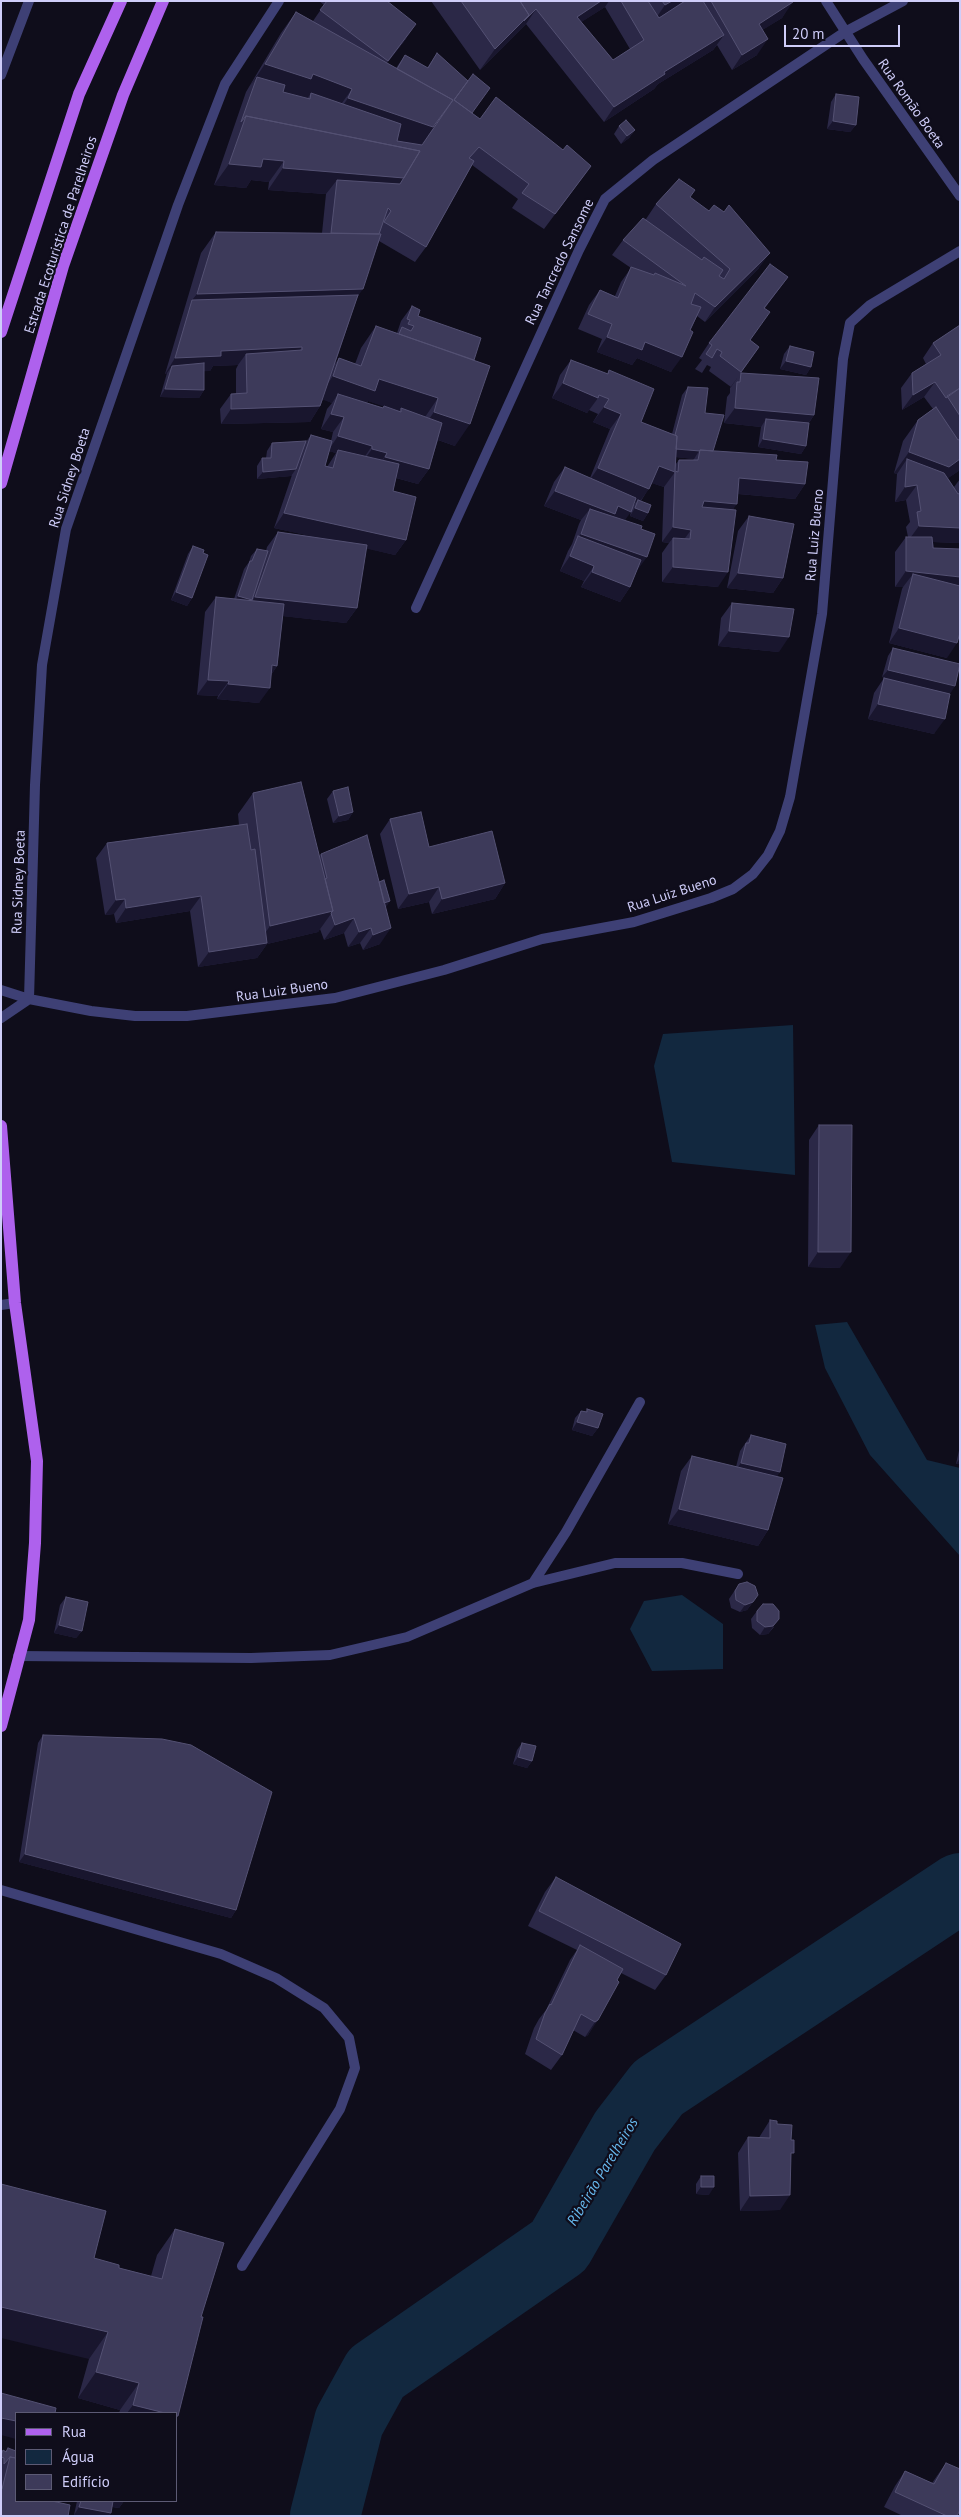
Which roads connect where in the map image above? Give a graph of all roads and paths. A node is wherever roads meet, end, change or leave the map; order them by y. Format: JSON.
{"nodes":[{"id":1,"x":28,"y":1,"type":"edge"},
{"id":2,"x":121,"y":1,"type":"edge"},
{"id":3,"x":163,"y":1,"type":"edge"},
{"id":4,"x":279,"y":1,"type":"edge"},
{"id":5,"x":826,"y":1,"type":"edge"},
{"id":6,"x":903,"y":1,"type":"edge"},
{"id":7,"x":845,"y":32,"type":"junction"},
{"id":8,"x":1,"y":75,"type":"edge"},
{"id":9,"x":960,"y":196,"type":"edge"},
{"id":10,"x":960,"y":251,"type":"edge"},
{"id":11,"x":1,"y":332,"type":"edge"},
{"id":12,"x":1,"y":483,"type":"edge"},
{"id":13,"x":416,"y":608,"type":"dead end"},
{"id":14,"x":1,"y":990,"type":"edge"},
{"id":15,"x":29,"y":999,"type":"junction"},
{"id":16,"x":1,"y":1018,"type":"edge"},
{"id":17,"x":1,"y":1126,"type":"edge"},
{"id":18,"x":15,"y":1303,"type":"junction"},
{"id":19,"x":1,"y":1304,"type":"edge"},
{"id":20,"x":640,"y":1402,"type":"dead end"},
{"id":21,"x":738,"y":1574,"type":"dead end"},
{"id":22,"x":532,"y":1583,"type":"junction"},
{"id":23,"x":18,"y":1656,"type":"junction"},
{"id":24,"x":1,"y":1726,"type":"edge"},
{"id":25,"x":1,"y":1890,"type":"edge"},
{"id":26,"x":242,"y":2266,"type":"dead end"}],
"edges":[{"from":1,"to":8,"type":"street"},
{"from":2,"to":11,"type":"main road","name":"Estrada Ecoturistica de Parelheiros"},
{"from":3,"to":12,"type":"main road","name":"Estrada Ecoturistica de Parelheiros"},
{"from":4,"to":15,"type":"street","name":"Rua Sidney Boeta"},
{"from":5,"to":7,"type":"street","name":"Rua Romão Boeta"},
{"from":6,"to":7,"type":"street","name":"Rua Tancredo Sansome"},
{"from":7,"to":9,"type":"street","name":"Rua Romão Boeta"},
{"from":7,"to":13,"type":"street","name":"Rua Tancredo Sansome"},
{"from":10,"to":15,"type":"street","name":"Rua Luiz Bueno"},
{"from":14,"to":15,"type":"street"},
{"from":15,"to":16,"type":"street"},
{"from":17,"to":18,"type":"main road"},
{"from":18,"to":19,"type":"street"},
{"from":18,"to":23,"type":"main road"},
{"from":20,"to":22,"type":"street"},
{"from":21,"to":22,"type":"street"},
{"from":22,"to":23,"type":"street"},
{"from":23,"to":24,"type":"main road"},
{"from":25,"to":26,"type":"street"}]}
